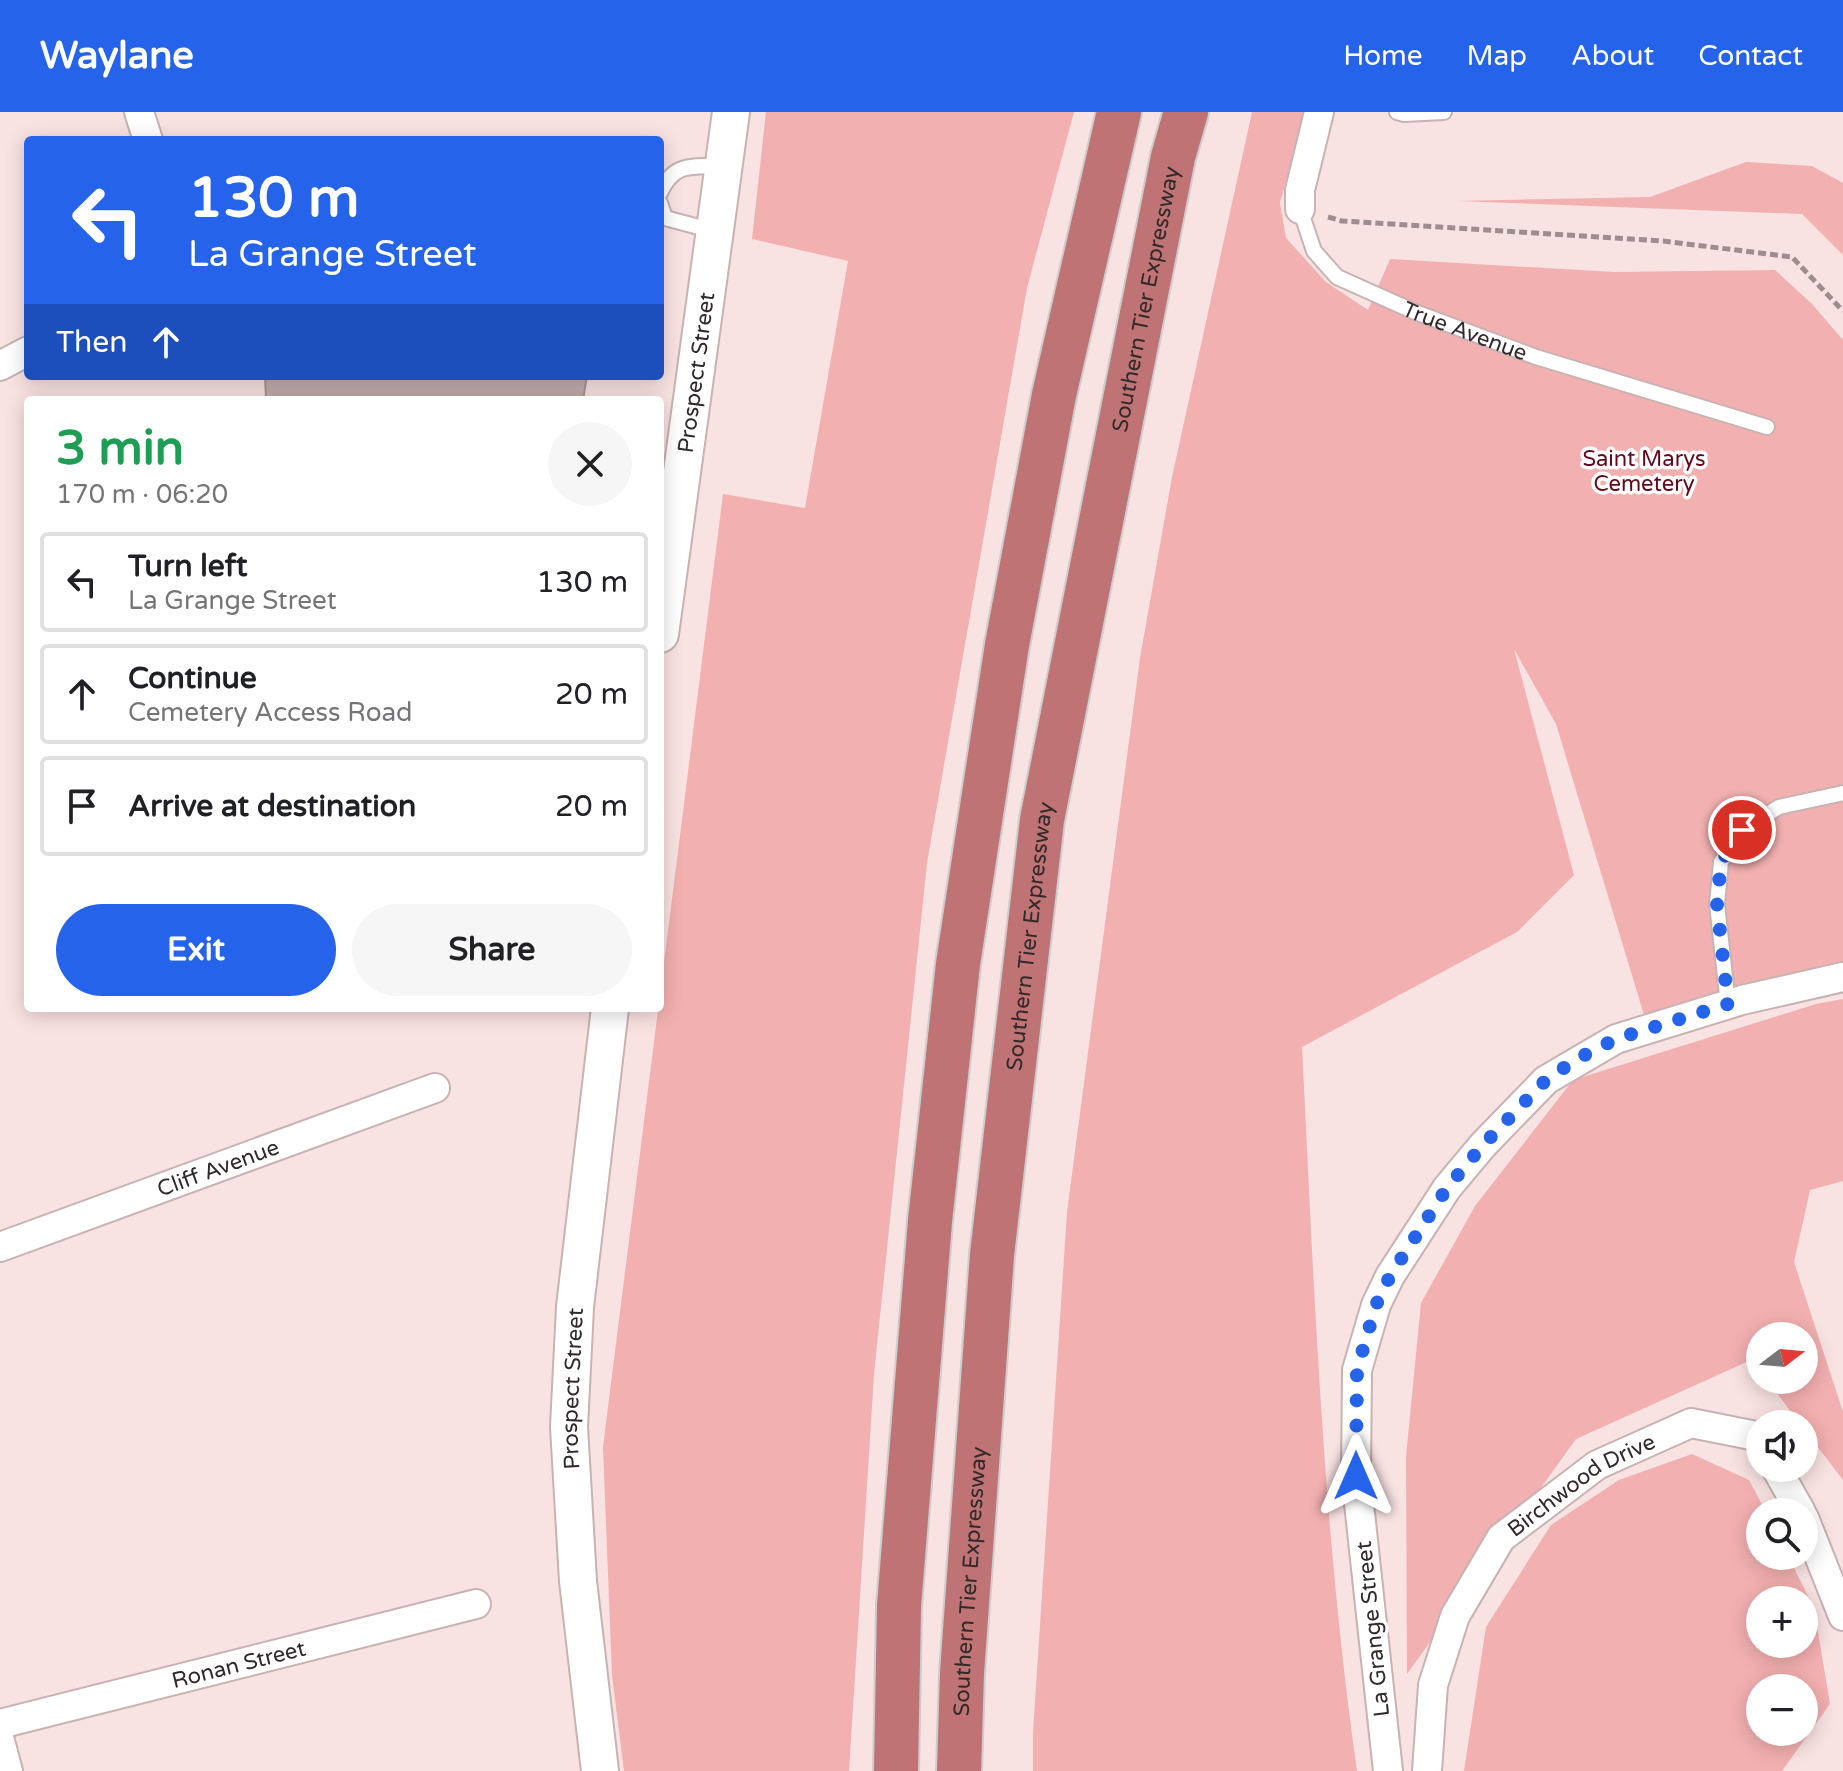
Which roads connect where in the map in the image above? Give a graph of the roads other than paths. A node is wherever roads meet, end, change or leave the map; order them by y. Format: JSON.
{"nodes":[{"id":1,"x":139,"y":112,"type":"edge"},
{"id":2,"x":731,"y":112,"type":"edge"},
{"id":3,"x":1119,"y":112,"type":"edge"},
{"id":4,"x":1186,"y":112,"type":"edge"},
{"id":5,"x":1319,"y":112,"type":"edge"},
{"id":6,"x":1397,"y":112,"type":"edge"},
{"id":7,"x":1444,"y":112,"type":"edge"},
{"id":8,"x":147,"y":136,"type":"edge"},
{"id":9,"x":724,"y":166,"type":"junction"},
{"id":10,"x":664,"y":183,"type":"edge"},
{"id":11,"x":1300,"y":209,"type":"joint"},
{"id":12,"x":664,"y":215,"type":"edge"},
{"id":13,"x":714,"y":231,"type":"junction"},
{"id":14,"x":24,"y":353,"type":"edge"},
{"id":15,"x":0,"y":366,"type":"edge"},
{"id":16,"x":1767,"y":427,"type":"dead end"},
{"id":17,"x":664,"y":604,"type":"edge"},
{"id":18,"x":1843,"y":793,"type":"edge"},
{"id":19,"x":1843,"y":977,"type":"edge"},
{"id":20,"x":1728,"y":1004,"type":"junction"},
{"id":21,"x":610,"y":1012,"type":"edge"},
{"id":22,"x":435,"y":1088,"type":"dead end"},
{"id":23,"x":0,"y":1247,"type":"edge"},
{"id":24,"x":1746,"y":1434,"type":"edge"},
{"id":25,"x":1818,"y":1553,"type":"edge"},
{"id":26,"x":476,"y":1604,"type":"dead end"},
{"id":27,"x":1843,"y":1616,"type":"edge"},
{"id":28,"x":0,"y":1724,"type":"edge"},
{"id":29,"x":0,"y":1741,"type":"edge"},
{"id":30,"x":8,"y":1771,"type":"edge"},
{"id":31,"x":600,"y":1771,"type":"edge"},
{"id":32,"x":896,"y":1771,"type":"edge"},
{"id":33,"x":959,"y":1771,"type":"edge"},
{"id":34,"x":1388,"y":1771,"type":"edge"},
{"id":35,"x":1427,"y":1771,"type":"edge"}],
"edges":[{"from":1,"to":8,"type":"street"},
{"from":2,"to":9,"type":"street","name":"Prospect Street"},
{"from":3,"to":32,"type":"highway"},
{"from":4,"to":33,"type":"highway","name":"Southern Tier Expressway"},
{"from":5,"to":11,"type":"street","name":"True Avenue"},
{"from":6,"to":7,"type":"lane"},
{"from":9,"to":10,"type":"lane"},
{"from":9,"to":13,"type":"street","name":"Prospect Street"},
{"from":11,"to":16,"type":"lane","name":"True Avenue"},
{"from":12,"to":13,"type":"lane"},
{"from":13,"to":17,"type":"street","name":"Prospect Street"},
{"from":14,"to":15,"type":"street"},
{"from":18,"to":20,"type":"lane"},
{"from":19,"to":20,"type":"street","name":"La Grange Street"},
{"from":20,"to":34,"type":"street","name":"La Grange Street"},
{"from":21,"to":31,"type":"street","name":"Prospect Street"},
{"from":22,"to":23,"type":"street","name":"Cliff Avenue"},
{"from":24,"to":35,"type":"street","name":"Birchwood Drive"},
{"from":25,"to":27,"type":"street"},
{"from":26,"to":28,"type":"street","name":"Ronan Street"},
{"from":29,"to":30,"type":"street"}]}
